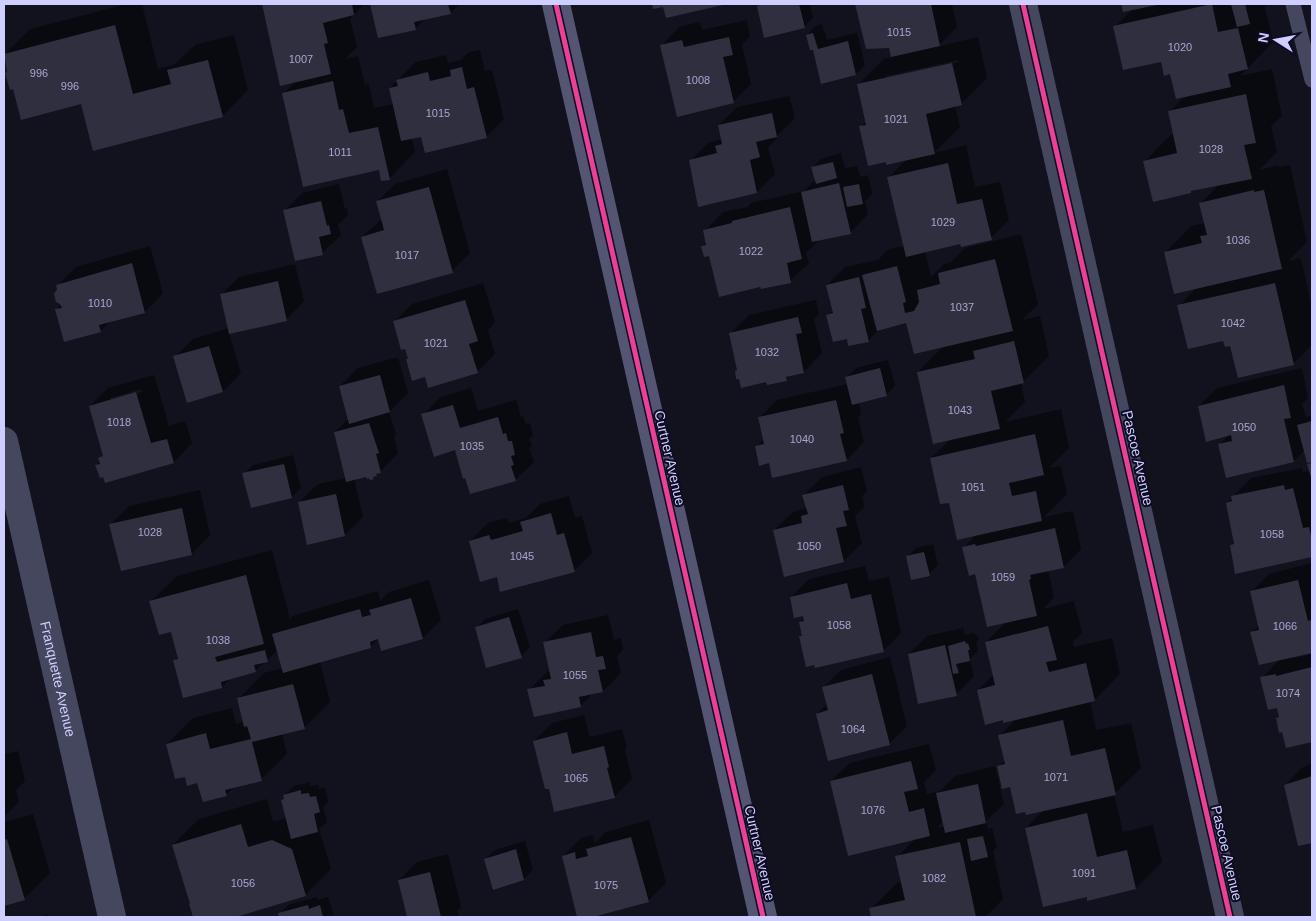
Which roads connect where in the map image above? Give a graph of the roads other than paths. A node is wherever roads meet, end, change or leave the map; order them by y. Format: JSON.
{"nodes":[{"id":1,"x":556,"y":4,"type":"edge"},
{"id":2,"x":1023,"y":4,"type":"edge"},
{"id":3,"x":1293,"y":4,"type":"edge"},
{"id":4,"x":1312,"y":80,"type":"edge"},
{"id":5,"x":4,"y":441,"type":"edge"},
{"id":6,"x":112,"y":917,"type":"edge"},
{"id":7,"x":763,"y":917,"type":"edge"},
{"id":8,"x":1230,"y":917,"type":"edge"}],
"edges":[{"from":1,"to":7,"type":"main road","name":"Curtner Avenue"},
{"from":2,"to":8,"type":"street","name":"Pascoe Avenue"},
{"from":3,"to":4,"type":"lane"},
{"from":5,"to":6,"type":"street","name":"Franquette Avenue"}]}
